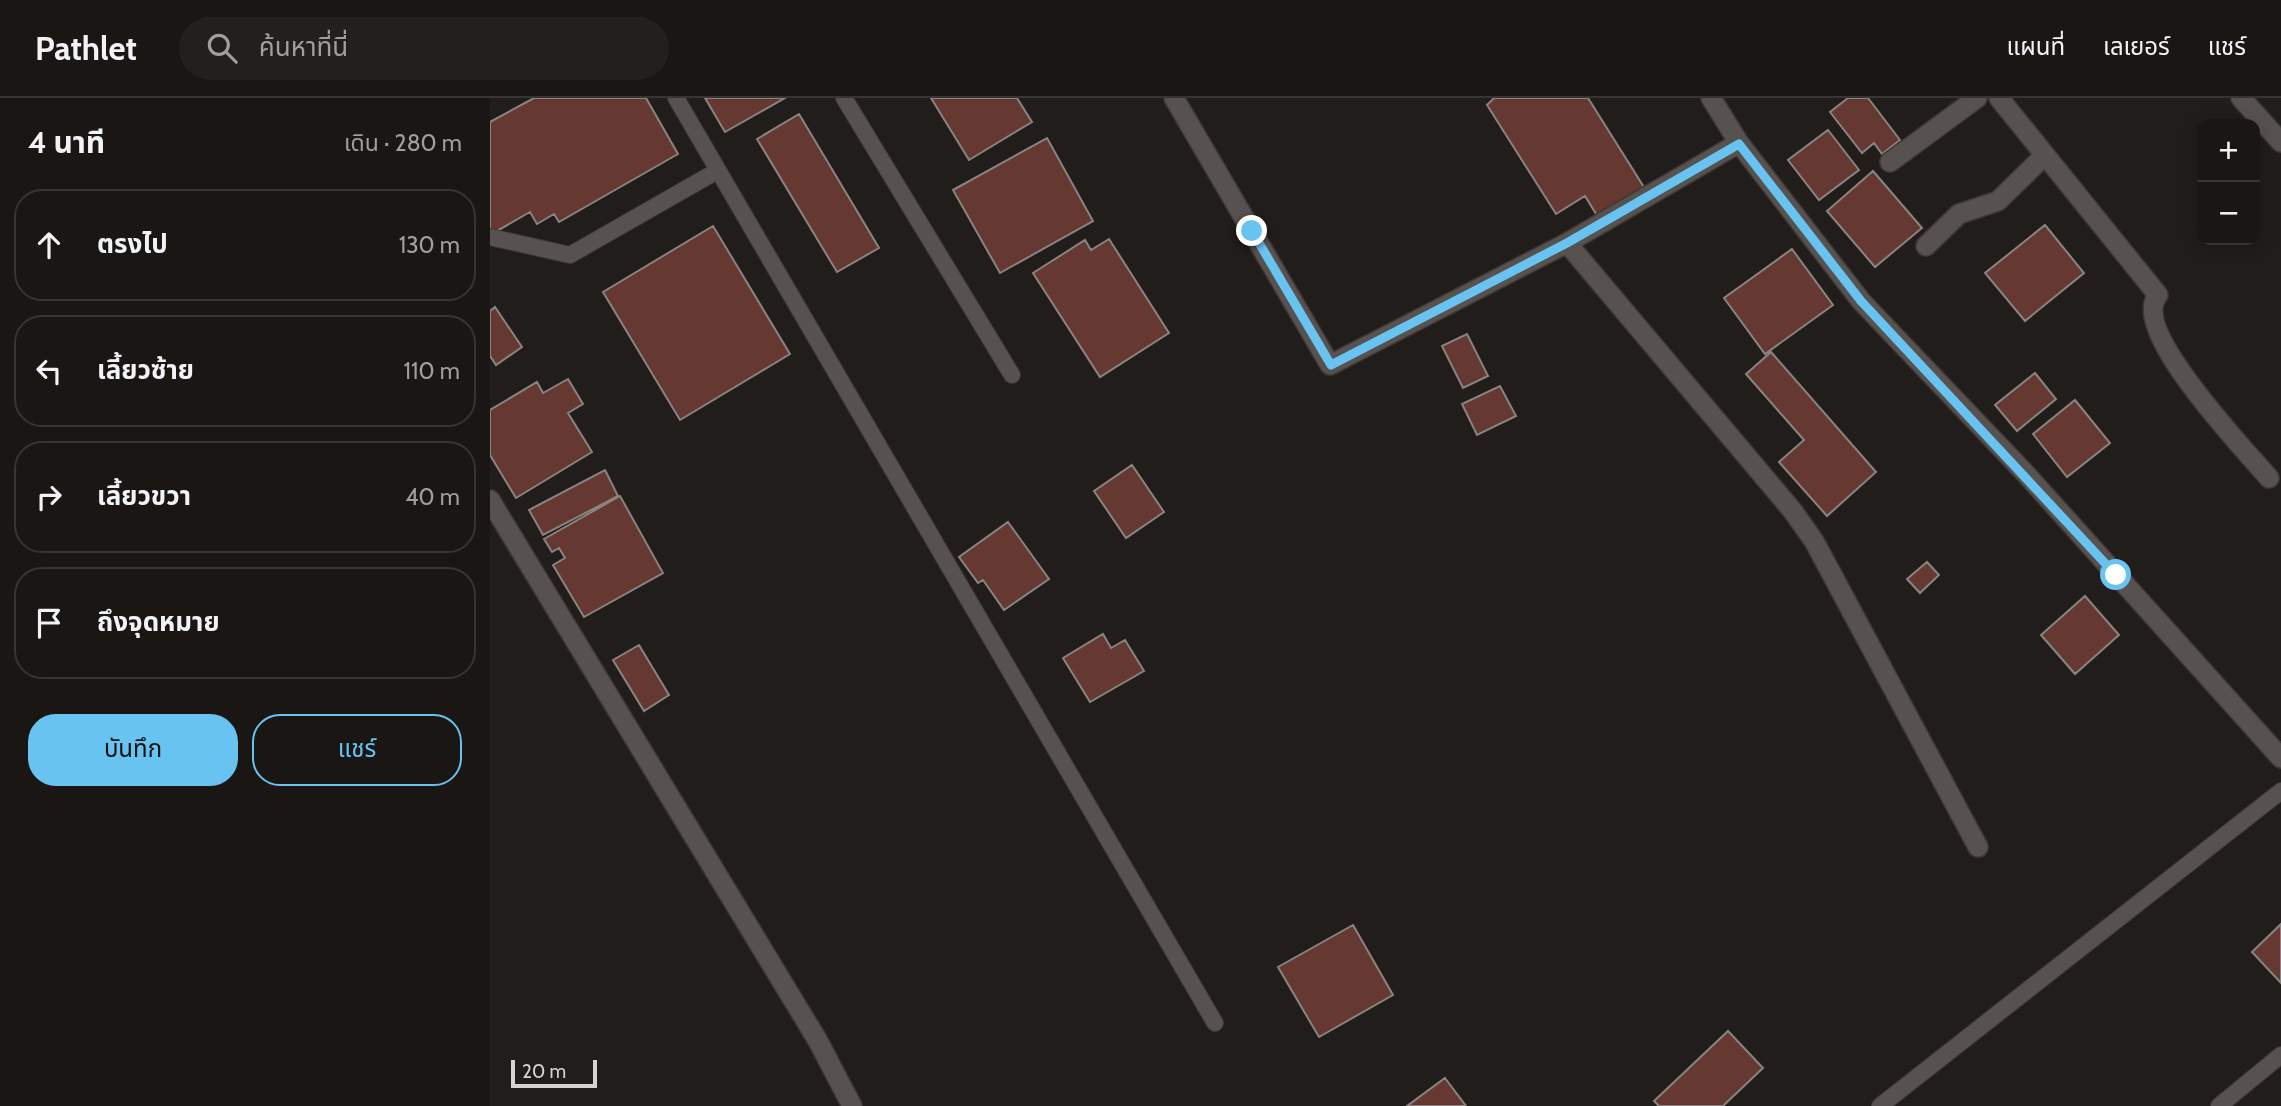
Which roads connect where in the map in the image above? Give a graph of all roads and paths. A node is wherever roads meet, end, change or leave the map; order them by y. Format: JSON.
{"nodes":[{"id":1,"x":676,"y":98,"type":"edge"},
{"id":2,"x":844,"y":98,"type":"edge"},
{"id":3,"x":1174,"y":98,"type":"edge"},
{"id":4,"x":1711,"y":98,"type":"edge"},
{"id":5,"x":1977,"y":98,"type":"edge"},
{"id":6,"x":1999,"y":98,"type":"edge"},
{"id":7,"x":2241,"y":98,"type":"edge"},
{"id":8,"x":2281,"y":142,"type":"edge"},
{"id":9,"x":1739,"y":144,"type":"junction"},
{"id":10,"x":2044,"y":156,"type":"junction"},
{"id":11,"x":1890,"y":162,"type":"dead end"},
{"id":12,"x":717,"y":172,"type":"junction"},
{"id":13,"x":490,"y":237,"type":"edge"},
{"id":14,"x":1567,"y":243,"type":"junction"},
{"id":15,"x":1926,"y":246,"type":"dead end"},
{"id":16,"x":1012,"y":374,"type":"dead end"},
{"id":17,"x":2269,"y":478,"type":"dead end"},
{"id":18,"x":490,"y":500,"type":"edge"},
{"id":19,"x":2281,"y":758,"type":"edge"},
{"id":20,"x":2281,"y":791,"type":"edge"},
{"id":21,"x":1978,"y":847,"type":"dead end"},
{"id":22,"x":1215,"y":1023,"type":"dead end"},
{"id":23,"x":2281,"y":1055,"type":"edge"},
{"id":24,"x":852,"y":1106,"type":"edge"},
{"id":25,"x":1880,"y":1106,"type":"edge"},
{"id":26,"x":2219,"y":1106,"type":"edge"}],
"edges":[{"from":1,"to":12,"type":"lane"},
{"from":2,"to":16,"type":"lane"},
{"from":3,"to":14,"type":"street"},
{"from":4,"to":9,"type":"street"},
{"from":5,"to":11,"type":"street"},
{"from":6,"to":10,"type":"street"},
{"from":7,"to":8,"type":"street"},
{"from":9,"to":14,"type":"street"},
{"from":9,"to":19,"type":"street"},
{"from":10,"to":15,"type":"street"},
{"from":10,"to":17,"type":"street"},
{"from":12,"to":13,"type":"lane"},
{"from":12,"to":22,"type":"lane"},
{"from":14,"to":21,"type":"street"},
{"from":18,"to":24,"type":"street"},
{"from":20,"to":25,"type":"lane"},
{"from":23,"to":26,"type":"lane"}]}
